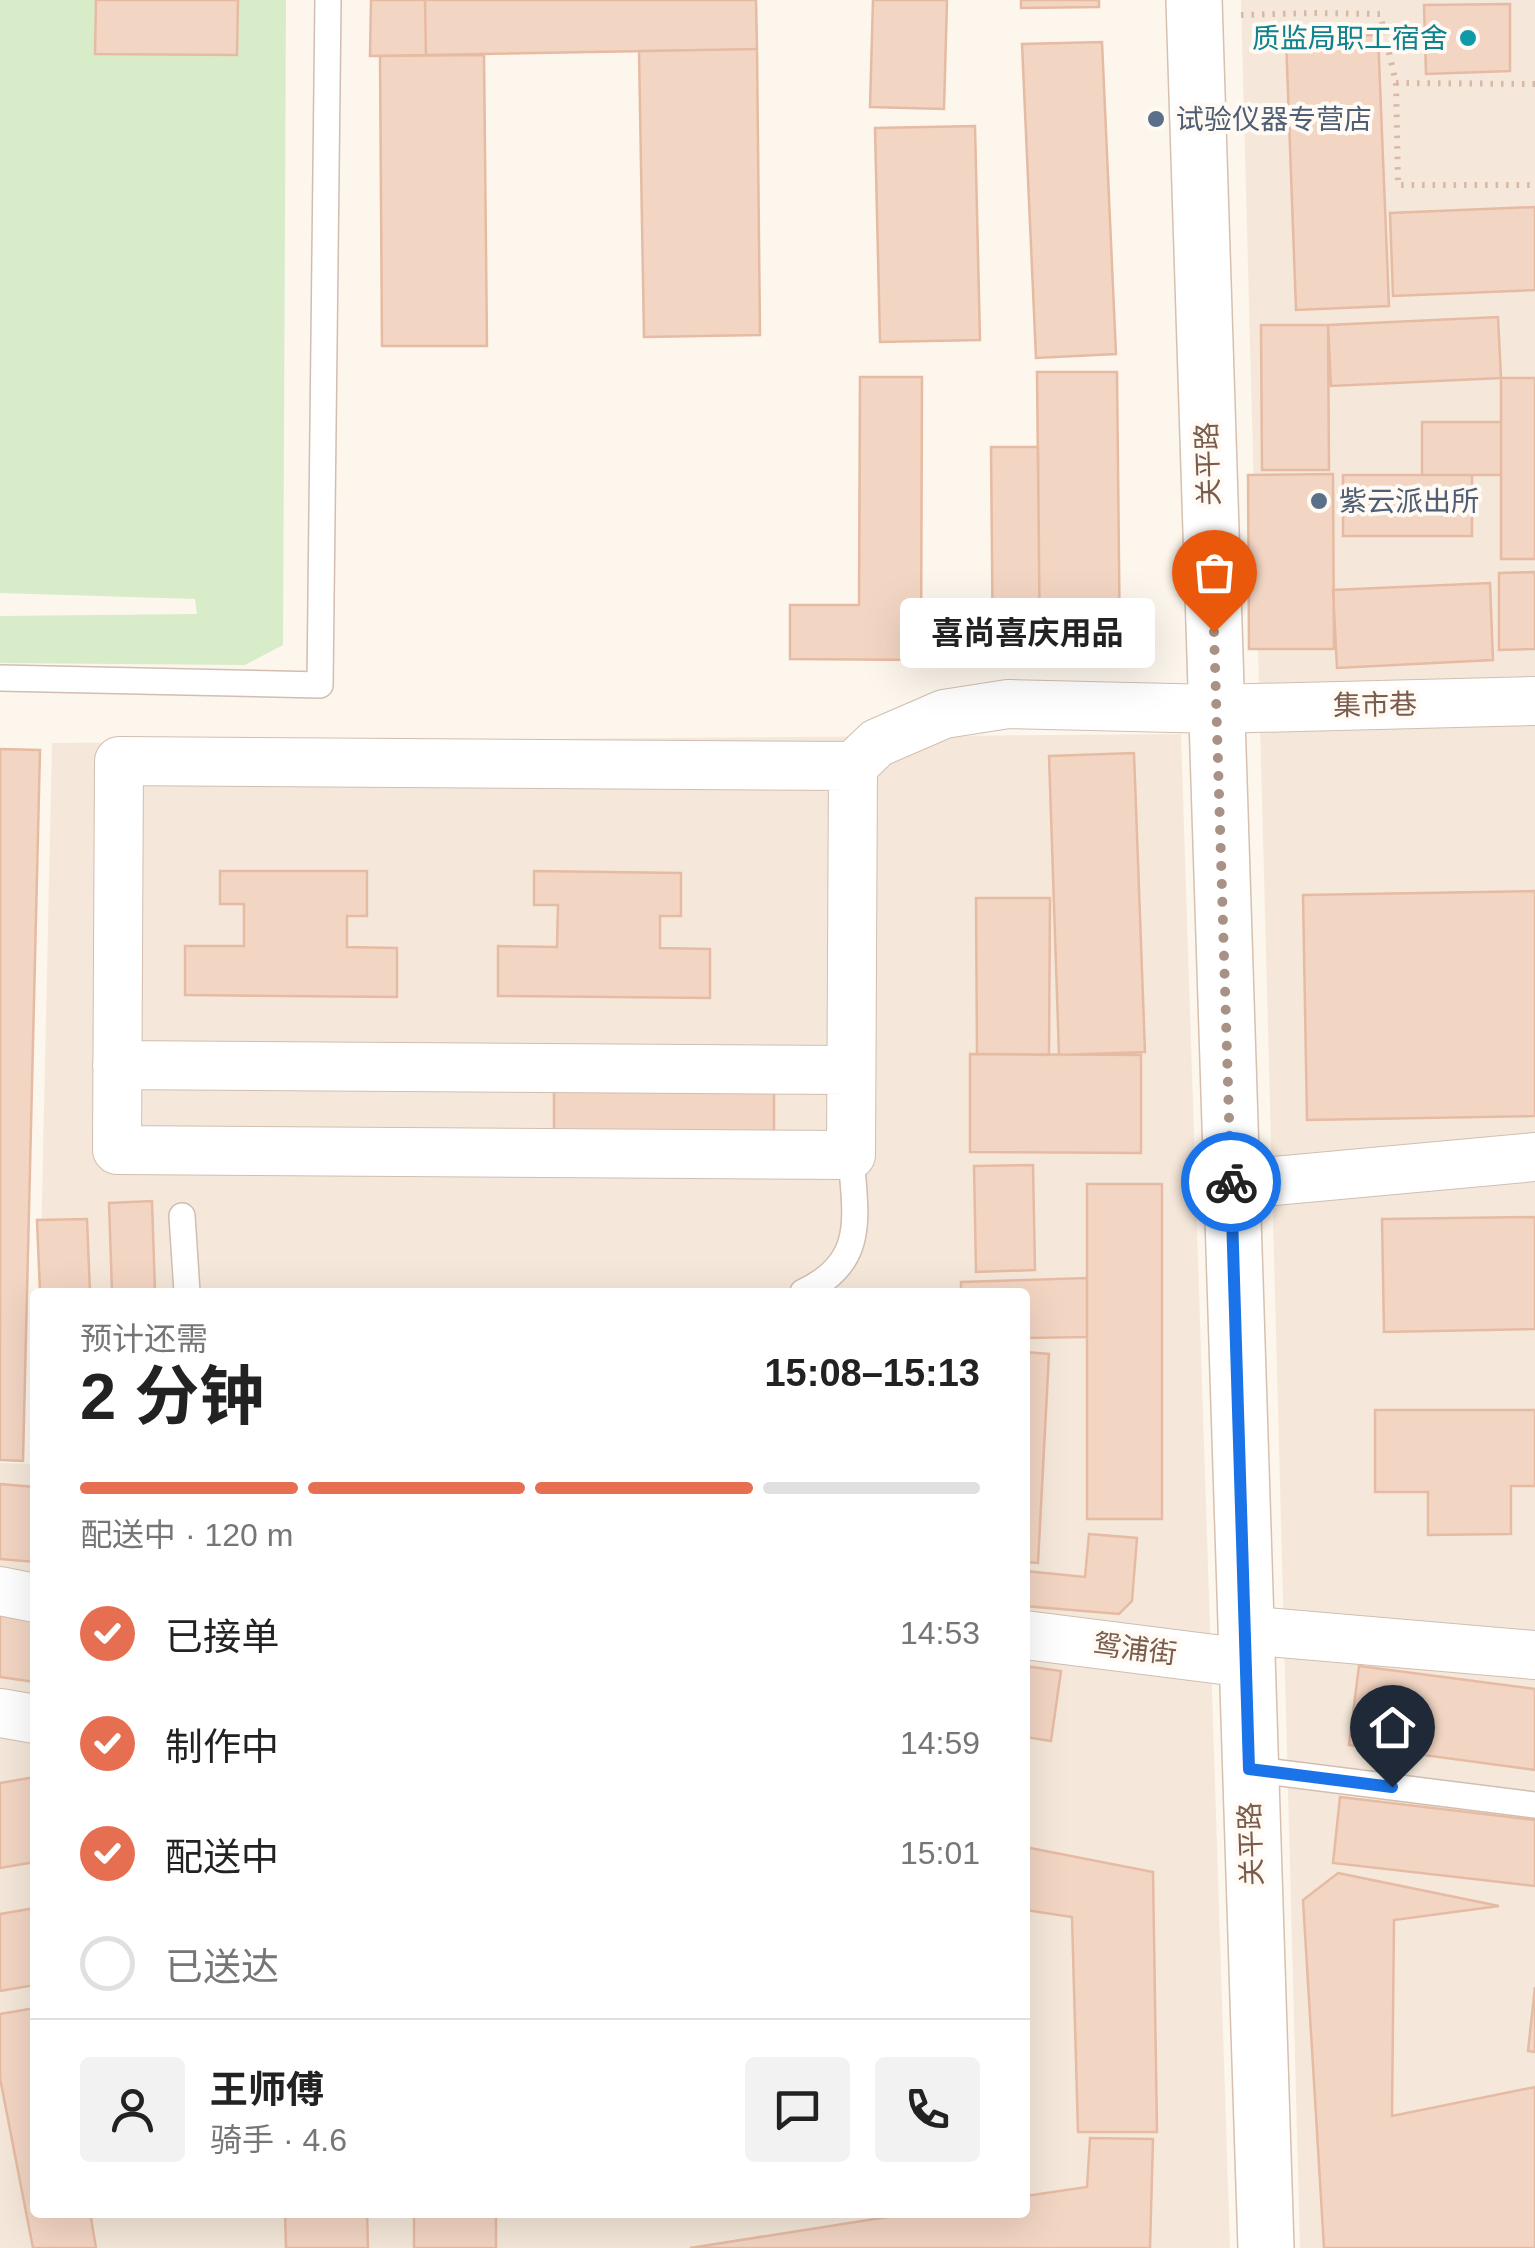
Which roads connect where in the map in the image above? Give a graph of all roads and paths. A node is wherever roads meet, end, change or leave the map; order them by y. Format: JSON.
{"nodes":[{"id":1,"x":328,"y":0,"type":"edge"},
{"id":2,"x":1194,"y":8,"type":"edge"},
{"id":3,"x":1396,"y":83,"type":"junction"},
{"id":4,"x":1535,"y":84,"type":"edge"},
{"id":5,"x":1535,"y":184,"type":"edge"},
{"id":6,"x":0,"y":678,"type":"edge"},
{"id":7,"x":1535,"y":701,"type":"edge"},
{"id":8,"x":1216,"y":709,"type":"junction"},
{"id":9,"x":854,"y":766,"type":"junction"},
{"id":10,"x":117,"y":1065,"type":"junction"},
{"id":11,"x":852,"y":1070,"type":"junction"},
{"id":12,"x":851,"y":1155,"type":"junction"},
{"id":13,"x":1535,"y":1157,"type":"edge"},
{"id":14,"x":1231,"y":1185,"type":"junction"},
{"id":15,"x":182,"y":1216,"type":"dead end"},
{"id":16,"x":187,"y":1288,"type":"edge"},
{"id":17,"x":810,"y":1288,"type":"edge"},
{"id":18,"x":0,"y":1591,"type":"edge"},
{"id":19,"x":30,"y":1597,"type":"edge"},
{"id":20,"x":1030,"y":1635,"type":"edge"},
{"id":21,"x":1245,"y":1647,"type":"junction"},
{"id":22,"x":1535,"y":1655,"type":"edge"},
{"id":23,"x":0,"y":1714,"type":"edge"},
{"id":24,"x":30,"y":1718,"type":"edge"},
{"id":25,"x":1249,"y":1769,"type":"junction"},
{"id":26,"x":1535,"y":1805,"type":"edge"},
{"id":27,"x":1266,"y":2248,"type":"edge"}],
"edges":[{"from":1,"to":6,"type":"lane"},
{"from":2,"to":3,"type":"path"},
{"from":2,"to":8,"type":"street","name":"关平路"},
{"from":3,"to":4,"type":"path"},
{"from":3,"to":5,"type":"path"},
{"from":7,"to":8,"type":"street","name":"集市巷"},
{"from":8,"to":9,"type":"street","name":"集市巷"},
{"from":8,"to":14,"type":"street","name":"关平路"},
{"from":9,"to":10,"type":"street"},
{"from":9,"to":11,"type":"street"},
{"from":10,"to":11,"type":"street"},
{"from":10,"to":12,"type":"street"},
{"from":11,"to":12,"type":"street"},
{"from":12,"to":17,"type":"lane"},
{"from":13,"to":14,"type":"street"},
{"from":14,"to":21,"type":"street","name":"关平路"},
{"from":15,"to":16,"type":"lane"},
{"from":18,"to":19,"type":"street"},
{"from":20,"to":21,"type":"street","name":"鸳浦街"},
{"from":21,"to":22,"type":"street","name":"鸳浦街"},
{"from":21,"to":25,"type":"street","name":"关平路"},
{"from":23,"to":24,"type":"street"},
{"from":25,"to":26,"type":"lane"},
{"from":25,"to":27,"type":"street","name":"关平路"}]}
